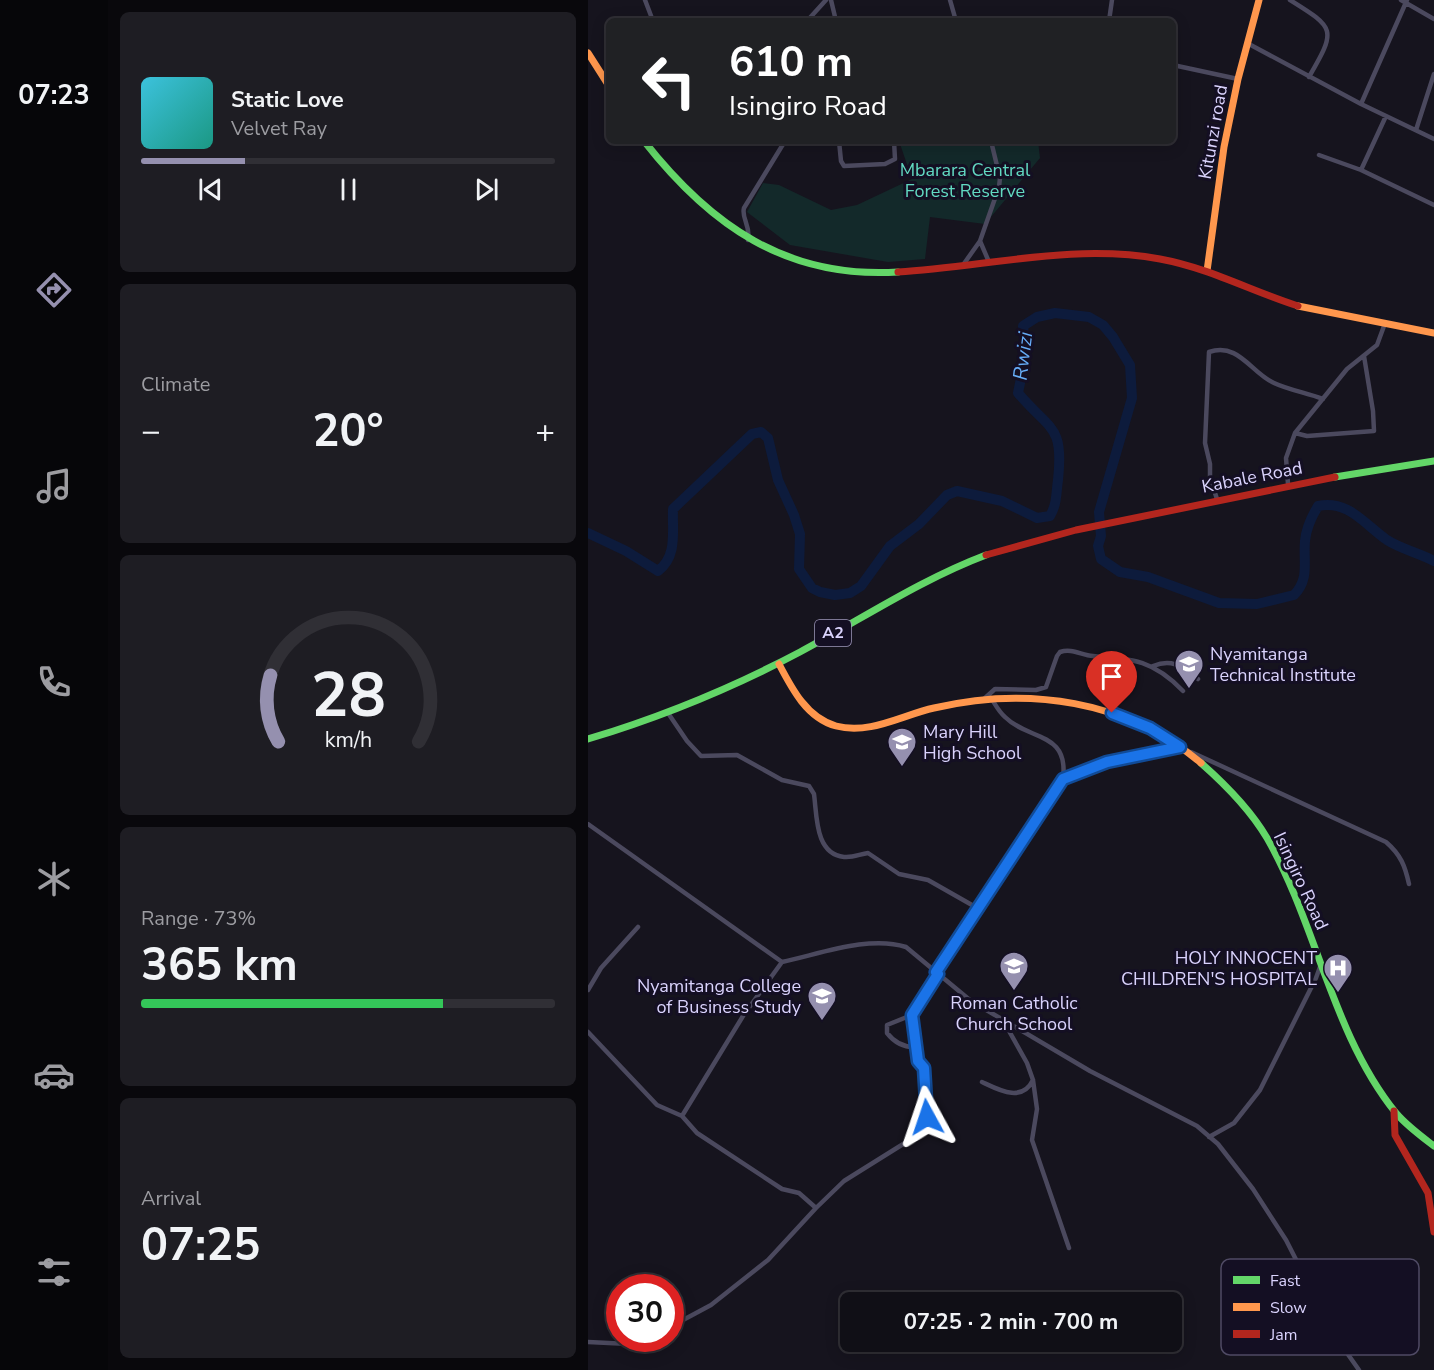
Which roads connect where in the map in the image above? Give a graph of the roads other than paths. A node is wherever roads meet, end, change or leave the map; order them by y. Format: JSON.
{"nodes":[{"id":1,"x":645,"y":0,"type":"edge"},
{"id":2,"x":826,"y":0,"type":"edge"},
{"id":3,"x":831,"y":0,"type":"edge"},
{"id":4,"x":950,"y":0,"type":"edge"},
{"id":5,"x":1112,"y":0,"type":"edge"},
{"id":6,"x":1259,"y":0,"type":"edge"},
{"id":7,"x":1290,"y":0,"type":"edge"},
{"id":8,"x":1404,"y":1,"type":"edge"},
{"id":9,"x":652,"y":18,"type":"edge"},
{"id":10,"x":810,"y":18,"type":"edge"},
{"id":11,"x":835,"y":18,"type":"edge"},
{"id":12,"x":955,"y":18,"type":"edge"},
{"id":13,"x":1109,"y":18,"type":"edge"},
{"id":14,"x":1434,"y":19,"type":"edge"},
{"id":15,"x":1247,"y":43,"type":"junction"},
{"id":16,"x":588,"y":53,"type":"edge"},
{"id":17,"x":1176,"y":66,"type":"edge"},
{"id":18,"x":1434,"y":74,"type":"edge"},
{"id":19,"x":1309,"y":76,"type":"junction"},
{"id":20,"x":1238,"y":79,"type":"junction"},
{"id":21,"x":606,"y":82,"type":"edge"},
{"id":22,"x":1361,"y":104,"type":"junction"},
{"id":23,"x":1386,"y":116,"type":"junction"},
{"id":24,"x":1416,"y":130,"type":"junction"},
{"id":25,"x":1434,"y":139,"type":"edge"},
{"id":26,"x":646,"y":144,"type":"edge"},
{"id":27,"x":783,"y":144,"type":"edge"},
{"id":28,"x":839,"y":144,"type":"edge"},
{"id":29,"x":894,"y":144,"type":"edge"},
{"id":30,"x":992,"y":144,"type":"edge"},
{"id":31,"x":1319,"y":155,"type":"dead end"},
{"id":32,"x":1361,"y":170,"type":"junction"},
{"id":33,"x":1434,"y":205,"type":"edge"},
{"id":34,"x":748,"y":240,"type":"junction"},
{"id":35,"x":980,"y":241,"type":"junction"},
{"id":36,"x":989,"y":262,"type":"junction"},
{"id":37,"x":963,"y":265,"type":"junction"},
{"id":38,"x":1207,"y":271,"type":"junction"},
{"id":39,"x":1384,"y":326,"type":"junction"},
{"id":40,"x":1434,"y":331,"type":"edge"},
{"id":41,"x":1364,"y":356,"type":"junction"},
{"id":42,"x":1323,"y":399,"type":"junction"},
{"id":43,"x":1295,"y":433,"type":"junction"},
{"id":44,"x":1434,"y":461,"type":"edge"},
{"id":45,"x":1288,"y":484,"type":"junction"},
{"id":46,"x":1218,"y":499,"type":"junction"},
{"id":47,"x":779,"y":664,"type":"junction"},
{"id":48,"x":1153,"y":666,"type":"junction"},
{"id":49,"x":1198,"y":679,"type":"dead end"},
{"id":50,"x":1183,"y":691,"type":"dead end"},
{"id":51,"x":988,"y":698,"type":"junction"},
{"id":52,"x":668,"y":713,"type":"junction"},
{"id":53,"x":588,"y":740,"type":"edge"},
{"id":54,"x":1180,"y":747,"type":"junction"},
{"id":55,"x":1063,"y":779,"type":"junction"},
{"id":56,"x":588,"y":824,"type":"edge"},
{"id":57,"x":1409,"y":884,"type":"dead end"},
{"id":58,"x":979,"y":909,"type":"junction"},
{"id":59,"x":638,"y":927,"type":"dead end"},
{"id":60,"x":782,"y":962,"type":"junction"},
{"id":61,"x":1321,"y":963,"type":"junction"},
{"id":62,"x":937,"y":973,"type":"junction"},
{"id":63,"x":588,"y":990,"type":"edge"},
{"id":64,"x":912,"y":1015,"type":"junction"},
{"id":65,"x":1003,"y":1020,"type":"junction"},
{"id":66,"x":588,"y":1032,"type":"edge"},
{"id":67,"x":914,"y":1047,"type":"junction"},
{"id":68,"x":1033,"y":1080,"type":"junction"},
{"id":69,"x":982,"y":1082,"type":"dead end"},
{"id":70,"x":1394,"y":1111,"type":"junction"},
{"id":71,"x":682,"y":1116,"type":"junction"},
{"id":72,"x":1209,"y":1137,"type":"junction"},
{"id":73,"x":1434,"y":1146,"type":"edge"},
{"id":74,"x":816,"y":1208,"type":"junction"},
{"id":75,"x":1434,"y":1232,"type":"edge"},
{"id":76,"x":1069,"y":1248,"type":"dead end"},
{"id":77,"x":1295,"y":1259,"type":"edge"},
{"id":78,"x":684,"y":1319,"type":"edge"},
{"id":79,"x":588,"y":1342,"type":"edge"},
{"id":80,"x":606,"y":1343,"type":"edge"},
{"id":81,"x":1348,"y":1355,"type":"edge"},
{"id":82,"x":1359,"y":1370,"type":"edge"}],
"edges":[{"from":1,"to":9,"type":"street"},
{"from":2,"to":10,"type":"street"},
{"from":3,"to":11,"type":"street"},
{"from":4,"to":12,"type":"street"},
{"from":5,"to":13,"type":"street"},
{"from":6,"to":15,"type":"main road","name":"Kitunzi road"},
{"from":7,"to":19,"type":"street"},
{"from":8,"to":14,"type":"street"},
{"from":8,"to":22,"type":"street"},
{"from":15,"to":19,"type":"street"},
{"from":15,"to":20,"type":"main road","name":"Kitunzi road"},
{"from":16,"to":21,"type":"main road"},
{"from":17,"to":20,"type":"street"},
{"from":18,"to":24,"type":"street"},
{"from":19,"to":22,"type":"street"},
{"from":20,"to":38,"type":"main road","name":"Kitunzi road"},
{"from":22,"to":23,"type":"street"},
{"from":23,"to":24,"type":"street"},
{"from":23,"to":32,"type":"street"},
{"from":24,"to":25,"type":"street"},
{"from":26,"to":34,"type":"main road"},
{"from":27,"to":34,"type":"street"},
{"from":28,"to":29,"type":"street"},
{"from":30,"to":35,"type":"street"},
{"from":31,"to":32,"type":"street"},
{"from":32,"to":33,"type":"street"},
{"from":34,"to":37,"type":"main road"},
{"from":35,"to":36,"type":"street"},
{"from":35,"to":37,"type":"street"},
{"from":36,"to":37,"type":"main road"},
{"from":36,"to":38,"type":"main road"},
{"from":38,"to":39,"type":"main road"},
{"from":39,"to":40,"type":"main road"},
{"from":39,"to":41,"type":"street"},
{"from":41,"to":42,"type":"street"},
{"from":41,"to":43,"type":"street"},
{"from":42,"to":43,"type":"street"},
{"from":42,"to":46,"type":"street"},
{"from":43,"to":45,"type":"street"},
{"from":44,"to":45,"type":"main road","name":"Kabale Road","number":"A2"},
{"from":45,"to":46,"type":"main road","name":"Kabale Road","number":"A2"},
{"from":46,"to":47,"type":"main road","name":"Kabale Road","number":"A2"},
{"from":47,"to":51,"type":"main road","name":"Isingiro Road"},
{"from":47,"to":52,"type":"main road","number":"A2"},
{"from":48,"to":49,"type":"street"},
{"from":48,"to":50,"type":"street"},
{"from":48,"to":51,"type":"street"},
{"from":51,"to":54,"type":"main road","name":"Isingiro Road"},
{"from":51,"to":55,"type":"street"},
{"from":52,"to":53,"type":"main road","number":"A2"},
{"from":52,"to":58,"type":"street"},
{"from":54,"to":55,"type":"street"},
{"from":54,"to":57,"type":"street"},
{"from":54,"to":61,"type":"main road","name":"Isingiro Road"},
{"from":55,"to":58,"type":"street"},
{"from":56,"to":60,"type":"street"},
{"from":58,"to":62,"type":"street"},
{"from":59,"to":63,"type":"street"},
{"from":60,"to":62,"type":"street"},
{"from":60,"to":71,"type":"street"},
{"from":61,"to":70,"type":"main road","name":"Isingiro Road"},
{"from":61,"to":72,"type":"street"},
{"from":62,"to":64,"type":"street"},
{"from":62,"to":65,"type":"street"},
{"from":64,"to":67,"type":"street"},
{"from":64,"to":67,"type":"street"},
{"from":65,"to":68,"type":"street"},
{"from":65,"to":72,"type":"street"},
{"from":66,"to":71,"type":"street"},
{"from":67,"to":74,"type":"street"},
{"from":68,"to":69,"type":"street"},
{"from":68,"to":76,"type":"street"},
{"from":70,"to":73,"type":"main road","name":"Isingiro Road"},
{"from":70,"to":75,"type":"main road"},
{"from":71,"to":74,"type":"street"},
{"from":72,"to":77,"type":"street"},
{"from":74,"to":78,"type":"street"},
{"from":79,"to":80,"type":"street"},
{"from":81,"to":82,"type":"street"}]}
